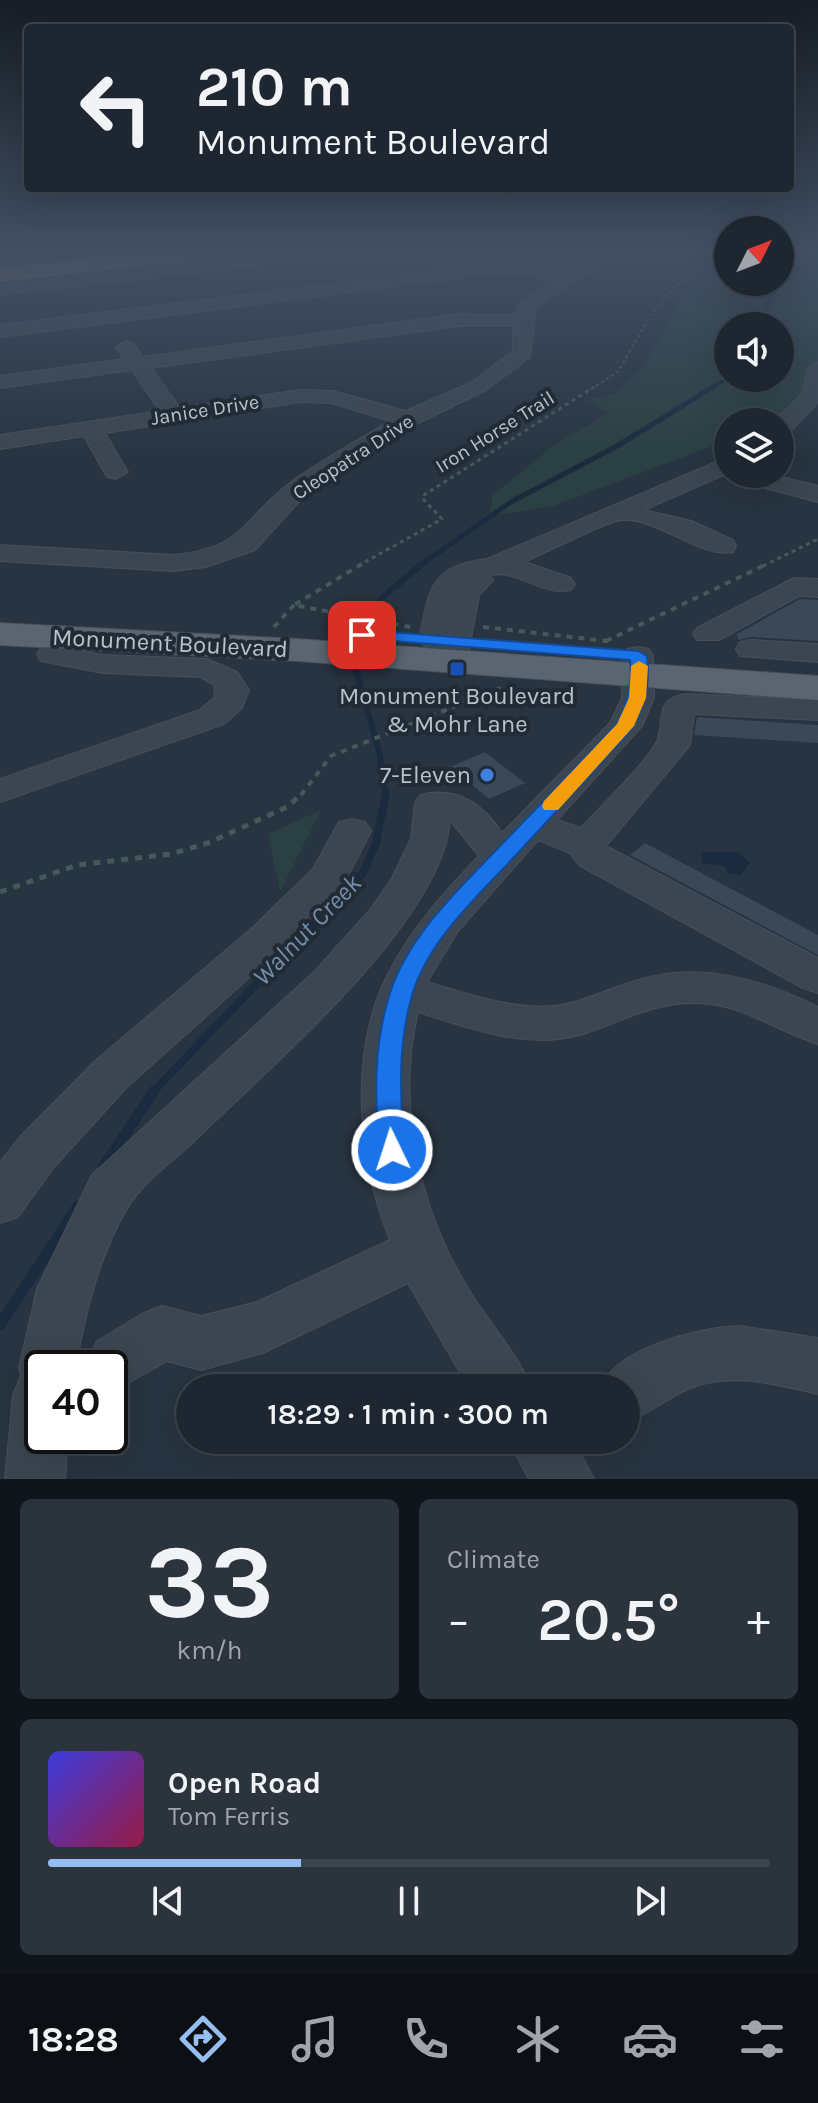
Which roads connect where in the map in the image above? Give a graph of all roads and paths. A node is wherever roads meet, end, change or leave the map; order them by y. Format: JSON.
{"nodes":[{"id":1,"x":67,"y":322,"type":"edge"},
{"id":2,"x":109,"y":322,"type":"edge"},
{"id":3,"x":443,"y":322,"type":"edge"},
{"id":4,"x":523,"y":322,"type":"edge"},
{"id":5,"x":647,"y":322,"type":"edge"},
{"id":6,"x":0,"y":331,"type":"edge"},
{"id":7,"x":137,"y":361,"type":"junction"},
{"id":8,"x":818,"y":368,"type":"edge"},
{"id":9,"x":0,"y":382,"type":"edge"},
{"id":10,"x":174,"y":415,"type":"junction"},
{"id":11,"x":794,"y":415,"type":"edge"},
{"id":12,"x":818,"y":418,"type":"edge"},
{"id":13,"x":408,"y":419,"type":"junction"},
{"id":14,"x":794,"y":421,"type":"edge"},
{"id":15,"x":92,"y":429,"type":"junction"},
{"id":16,"x":0,"y":442,"type":"edge"},
{"id":17,"x":116,"y":472,"type":"dead end"},
{"id":18,"x":714,"y":475,"type":"edge"},
{"id":19,"x":794,"y":487,"type":"edge"},
{"id":20,"x":818,"y":494,"type":"edge"},
{"id":21,"x":621,"y":512,"type":"junction"},
{"id":22,"x":818,"y":539,"type":"edge"},
{"id":23,"x":723,"y":546,"type":"dead end"},
{"id":24,"x":0,"y":553,"type":"edge"},
{"id":25,"x":496,"y":565,"type":"junction"},
{"id":26,"x":561,"y":584,"type":"dead end"},
{"id":27,"x":818,"y":588,"type":"edge"},
{"id":28,"x":0,"y":616,"type":"edge"},
{"id":29,"x":290,"y":629,"type":"junction"},
{"id":30,"x":0,"y":634,"type":"edge"},
{"id":31,"x":708,"y":634,"type":"dead end"},
{"id":32,"x":67,"y":637,"type":"junction"},
{"id":33,"x":425,"y":640,"type":"junction"},
{"id":34,"x":751,"y":649,"type":"dead end"},
{"id":35,"x":818,"y":653,"type":"edge"},
{"id":36,"x":618,"y":660,"type":"junction"},
{"id":37,"x":818,"y":667,"type":"edge"},
{"id":38,"x":510,"y":684,"type":"dead end"},
{"id":39,"x":818,"y":688,"type":"edge"},
{"id":40,"x":818,"y":710,"type":"edge"},
{"id":41,"x":0,"y":791,"type":"edge"},
{"id":42,"x":534,"y":825,"type":"junction"},
{"id":43,"x":352,"y":831,"type":"dead end"},
{"id":44,"x":583,"y":844,"type":"junction"},
{"id":45,"x":500,"y":859,"type":"junction"},
{"id":46,"x":0,"y":892,"type":"edge"},
{"id":47,"x":818,"y":977,"type":"edge"},
{"id":48,"x":402,"y":991,"type":"junction"},
{"id":49,"x":818,"y":1027,"type":"edge"},
{"id":50,"x":0,"y":1201,"type":"edge"},
{"id":51,"x":421,"y":1251,"type":"junction"},
{"id":52,"x":51,"y":1350,"type":"edge"},
{"id":53,"x":128,"y":1354,"type":"edge"},
{"id":54,"x":818,"y":1366,"type":"edge"},
{"id":55,"x":494,"y":1374,"type":"edge"},
{"id":56,"x":640,"y":1384,"type":"edge"},
{"id":57,"x":37,"y":1454,"type":"edge"},
{"id":58,"x":35,"y":1479,"type":"edge"}],
"edges":[{"from":1,"to":6,"type":"street"},
{"from":2,"to":7,"type":"street"},
{"from":3,"to":7,"type":"street"},
{"from":4,"to":13,"type":"street","name":"Cleopatra Drive"},
{"from":5,"to":29,"type":"path","name":"Iron Horse Trail"},
{"from":7,"to":9,"type":"street"},
{"from":7,"to":10,"type":"street"},
{"from":8,"to":11,"type":"street"},
{"from":10,"to":13,"type":"street","name":"Janice Drive"},
{"from":10,"to":15,"type":"street","name":"Janice Drive"},
{"from":12,"to":14,"type":"street"},
{"from":13,"to":24,"type":"street","name":"Cleopatra Drive"},
{"from":15,"to":16,"type":"street","name":"Janice Drive"},
{"from":15,"to":17,"type":"street"},
{"from":18,"to":21,"type":"street"},
{"from":19,"to":20,"type":"street"},
{"from":21,"to":23,"type":"street"},
{"from":21,"to":25,"type":"street"},
{"from":22,"to":36,"type":"path"},
{"from":25,"to":26,"type":"street"},
{"from":25,"to":33,"type":"street"},
{"from":27,"to":31,"type":"street"},
{"from":28,"to":29,"type":"main road","name":"Monument Boulevard"},
{"from":29,"to":32,"type":"main road","name":"Monument Boulevard"},
{"from":29,"to":33,"type":"main road","name":"Monument Boulevard"},
{"from":29,"to":33,"type":"path"},
{"from":30,"to":32,"type":"main road","name":"Monument Boulevard"},
{"from":32,"to":41,"type":"street"},
{"from":33,"to":36,"type":"main road","name":"Monument Boulevard"},
{"from":33,"to":36,"type":"path"},
{"from":34,"to":35,"type":"street"},
{"from":36,"to":37,"type":"main road","name":"Monument Boulevard"},
{"from":36,"to":39,"type":"main road","name":"Monument Boulevard"},
{"from":36,"to":42,"type":"street"},
{"from":38,"to":46,"type":"path"},
{"from":40,"to":44,"type":"street"},
{"from":42,"to":44,"type":"street"},
{"from":42,"to":45,"type":"street"},
{"from":43,"to":50,"type":"street"},
{"from":44,"to":47,"type":"street"},
{"from":45,"to":48,"type":"street"},
{"from":45,"to":52,"type":"street"},
{"from":48,"to":49,"type":"street"},
{"from":48,"to":51,"type":"street"},
{"from":51,"to":53,"type":"street"},
{"from":51,"to":55,"type":"street"},
{"from":54,"to":56,"type":"street"},
{"from":57,"to":58,"type":"street"}]}
